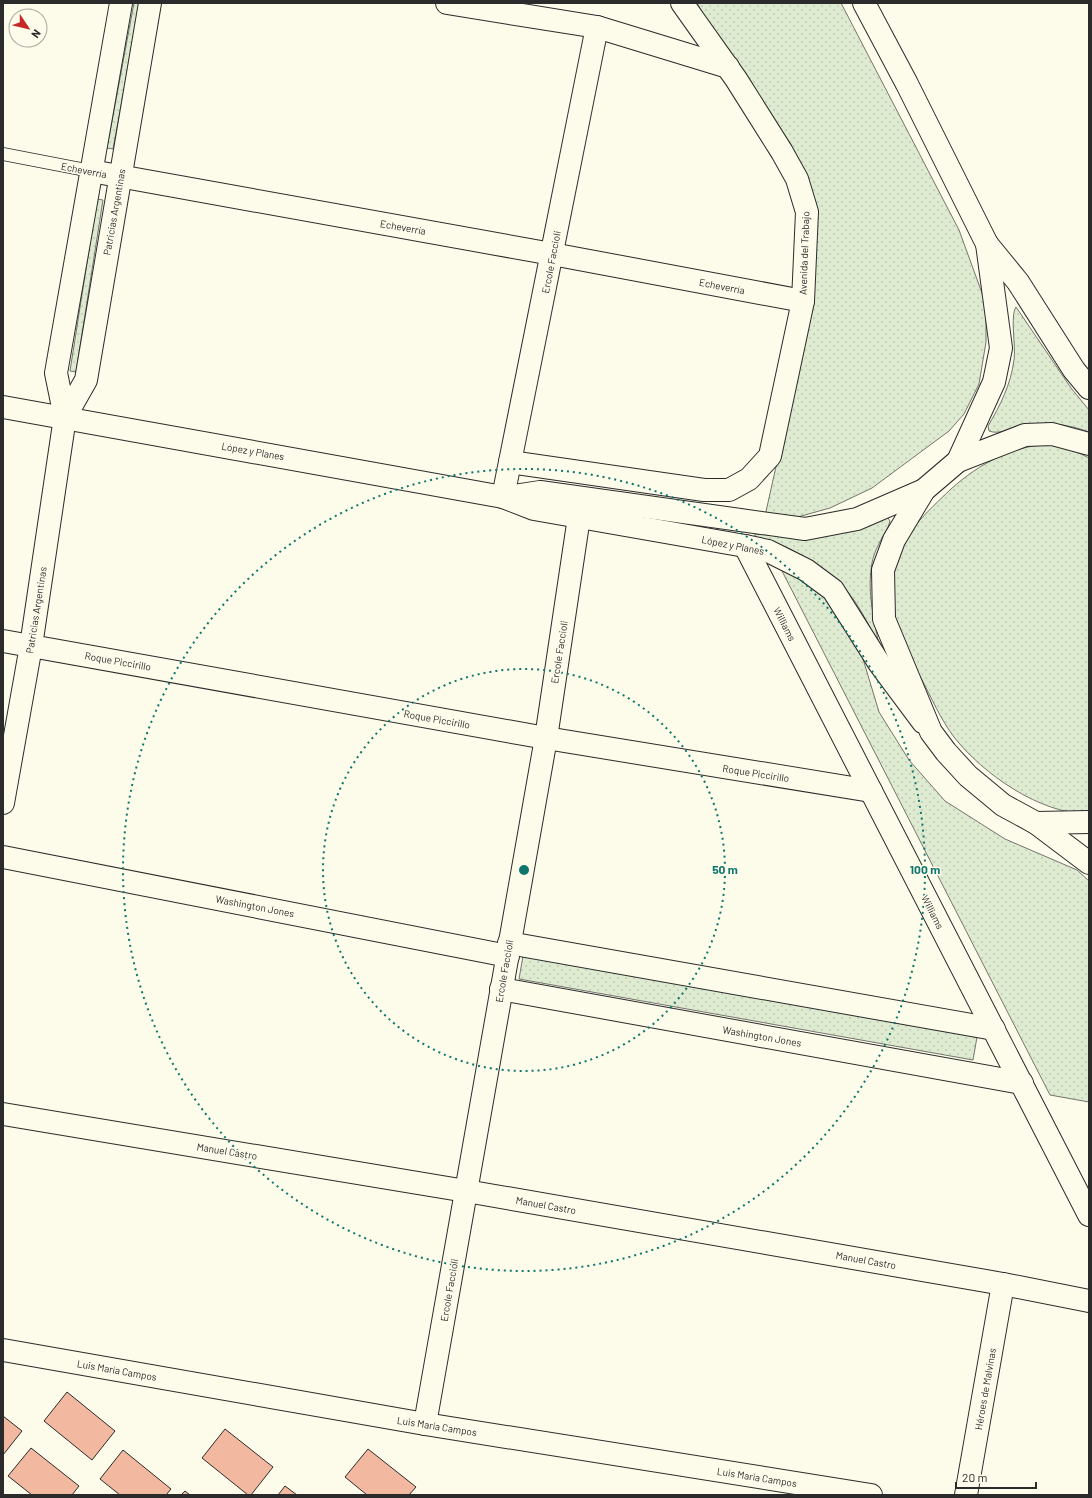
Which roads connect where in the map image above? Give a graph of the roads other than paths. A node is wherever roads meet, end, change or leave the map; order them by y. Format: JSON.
{"nodes":[{"id":1,"x":120,"y":3,"type":"edge"},
{"id":2,"x":150,"y":3,"type":"edge"},
{"id":3,"x":447,"y":3,"type":"edge"},
{"id":4,"x":682,"y":3,"type":"edge"},
{"id":5,"x":864,"y":3,"type":"edge"},
{"id":6,"x":597,"y":27,"type":"junction"},
{"id":7,"x":728,"y":67,"type":"junction"},
{"id":8,"x":3,"y":154,"type":"edge"},
{"id":9,"x":91,"y":171,"type":"junction"},
{"id":10,"x":120,"y":176,"type":"junction"},
{"id":11,"x":986,"y":244,"type":"junction"},
{"id":12,"x":552,"y":254,"type":"junction"},
{"id":13,"x":803,"y":301,"type":"junction"},
{"id":14,"x":1089,"y":388,"type":"edge"},
{"id":15,"x":3,"y":407,"type":"edge"},
{"id":16,"x":65,"y":417,"type":"junction"},
{"id":17,"x":1089,"y":444,"type":"edge"},
{"id":18,"x":958,"y":461,"type":"junction"},
{"id":19,"x":510,"y":462,"type":"junction"},
{"id":20,"x":924,"y":490,"type":"junction"},
{"id":21,"x":503,"y":497,"type":"junction"},
{"id":22,"x":579,"y":518,"type":"junction"},
{"id":23,"x":745,"y":546,"type":"junction"},
{"id":24,"x":3,"y":641,"type":"edge"},
{"id":25,"x":31,"y":646,"type":"junction"},
{"id":26,"x":931,"y":732,"type":"junction"},
{"id":27,"x":546,"y":738,"type":"junction"},
{"id":28,"x":871,"y":792,"type":"junction"},
{"id":29,"x":3,"y":802,"type":"edge"},
{"id":30,"x":1089,"y":822,"type":"edge"},
{"id":31,"x":1036,"y":823,"type":"junction"},
{"id":32,"x":3,"y":857,"type":"edge"},
{"id":33,"x":1089,"y":863,"type":"edge"},
{"id":34,"x":508,"y":949,"type":"junction"},
{"id":35,"x":501,"y":989,"type":"junction"},
{"id":36,"x":994,"y":1029,"type":"junction"},
{"id":37,"x":1022,"y":1083,"type":"junction"},
{"id":38,"x":3,"y":1114,"type":"edge"},
{"id":39,"x":466,"y":1191,"type":"junction"},
{"id":40,"x":1089,"y":1214,"type":"edge"},
{"id":41,"x":1003,"y":1284,"type":"junction"},
{"id":42,"x":1089,"y":1301,"type":"edge"},
{"id":43,"x":3,"y":1350,"type":"edge"},
{"id":44,"x":425,"y":1424,"type":"junction"},
{"id":45,"x":871,"y":1495,"type":"edge"},
{"id":46,"x":966,"y":1495,"type":"edge"}],
"edges":[{"from":1,"to":9,"type":"street","name":"Patricias Argentinas"},
{"from":2,"to":10,"type":"street","name":"Patricias Argentinas"},
{"from":3,"to":6,"type":"street"},
{"from":4,"to":7,"type":"street","name":"Avenida del Trabajo"},
{"from":5,"to":11,"type":"street"},
{"from":6,"to":7,"type":"street"},
{"from":6,"to":12,"type":"street","name":"Ercole Faccioli"},
{"from":7,"to":13,"type":"street","name":"Avenida del Trabajo"},
{"from":8,"to":9,"type":"lane","name":"Echeverría"},
{"from":9,"to":10,"type":"street","name":"Echeverría"},
{"from":9,"to":16,"type":"street","name":"Patricias Argentinas"},
{"from":10,"to":12,"type":"street","name":"Echeverría"},
{"from":10,"to":16,"type":"street","name":"Patricias Argentinas"},
{"from":11,"to":14,"type":"street"},
{"from":11,"to":18,"type":"street"},
{"from":12,"to":13,"type":"street","name":"Echeverría"},
{"from":12,"to":19,"type":"street","name":"Ercole Faccioli"},
{"from":13,"to":19,"type":"street","name":"Avenida del Trabajo"},
{"from":15,"to":16,"type":"street","name":"López y Planes"},
{"from":16,"to":21,"type":"street","name":"López y Planes"},
{"from":16,"to":25,"type":"street","name":"Patricias Argentinas"},
{"from":17,"to":18,"type":"street"},
{"from":18,"to":20,"type":"street"},
{"from":19,"to":21,"type":"street","name":"Ercole Faccioli"},
{"from":20,"to":21,"type":"street","name":"López y Planes"},
{"from":20,"to":26,"type":"street"},
{"from":21,"to":22,"type":"street","name":"López y Planes"},
{"from":22,"to":23,"type":"street","name":"López y Planes"},
{"from":22,"to":27,"type":"street","name":"Ercole Faccioli"},
{"from":23,"to":26,"type":"street","name":"López y Planes"},
{"from":23,"to":28,"type":"street","name":"Williams"},
{"from":24,"to":25,"type":"street","name":"Roque Piccirillo"},
{"from":25,"to":27,"type":"street","name":"Roque Piccirillo"},
{"from":25,"to":29,"type":"street","name":"Patricias Argentinas"},
{"from":26,"to":31,"type":"street"},
{"from":27,"to":28,"type":"street","name":"Roque Piccirillo"},
{"from":27,"to":34,"type":"street","name":"Ercole Faccioli"},
{"from":28,"to":36,"type":"street","name":"Williams"},
{"from":30,"to":31,"type":"street"},
{"from":31,"to":33,"type":"street"},
{"from":32,"to":34,"type":"street","name":"Washington Jones"},
{"from":34,"to":35,"type":"street","name":"Ercole Faccioli"},
{"from":34,"to":36,"type":"street","name":"Washington Jones"},
{"from":35,"to":37,"type":"street","name":"Washington Jones"},
{"from":35,"to":39,"type":"street","name":"Ercole Faccioli"},
{"from":36,"to":37,"type":"street","name":"Williams"},
{"from":37,"to":40,"type":"street","name":"Williams"},
{"from":38,"to":39,"type":"street","name":"Manuel Castro"},
{"from":39,"to":41,"type":"street","name":"Manuel Castro"},
{"from":39,"to":44,"type":"street","name":"Ercole Faccioli"},
{"from":41,"to":42,"type":"street","name":"Manuel Castro"},
{"from":41,"to":46,"type":"street","name":"Héroes de Malvinas"},
{"from":43,"to":44,"type":"street","name":"Luis María Campos"},
{"from":44,"to":45,"type":"street","name":"Luis María Campos"}]}
